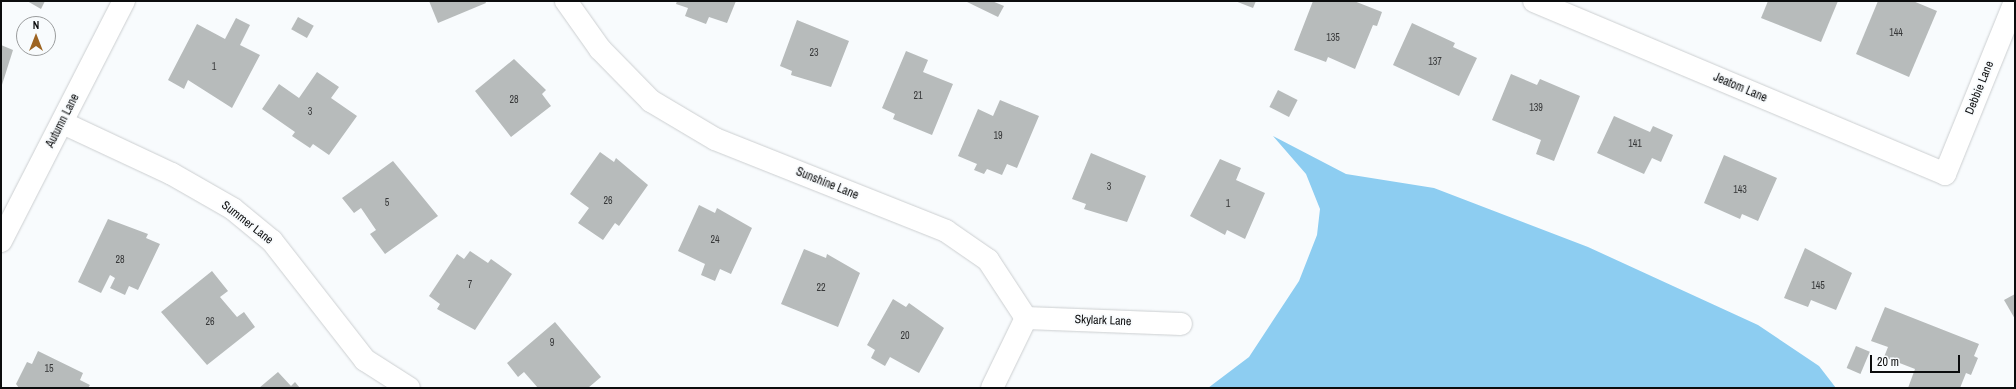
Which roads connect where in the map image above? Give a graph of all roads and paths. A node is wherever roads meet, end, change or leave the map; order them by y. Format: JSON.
{"nodes":[{"id":1,"x":124,"y":1,"type":"edge"},
{"id":2,"x":566,"y":1,"type":"edge"},
{"id":3,"x":1534,"y":1,"type":"edge"},
{"id":4,"x":2015,"y":2,"type":"edge"},
{"id":5,"x":63,"y":123,"type":"junction"},
{"id":6,"x":1945,"y":174,"type":"joint"},
{"id":7,"x":1,"y":241,"type":"edge"},
{"id":8,"x":1026,"y":318,"type":"junction"},
{"id":9,"x":1181,"y":324,"type":"dead end"},
{"id":10,"x":409,"y":388,"type":"edge"},
{"id":11,"x":992,"y":388,"type":"edge"}],
"edges":[{"from":1,"to":5,"type":"street","name":"Autumn Lane"},
{"from":2,"to":8,"type":"street","name":"Sunshine Lane"},
{"from":3,"to":6,"type":"street","name":"Jeatom Lane"},
{"from":4,"to":6,"type":"street","name":"Debbie Lane"},
{"from":5,"to":7,"type":"street","name":"Autumn Lane"},
{"from":5,"to":10,"type":"street","name":"Summer Lane"},
{"from":8,"to":9,"type":"street","name":"Skylark Lane"},
{"from":8,"to":11,"type":"street"}]}
